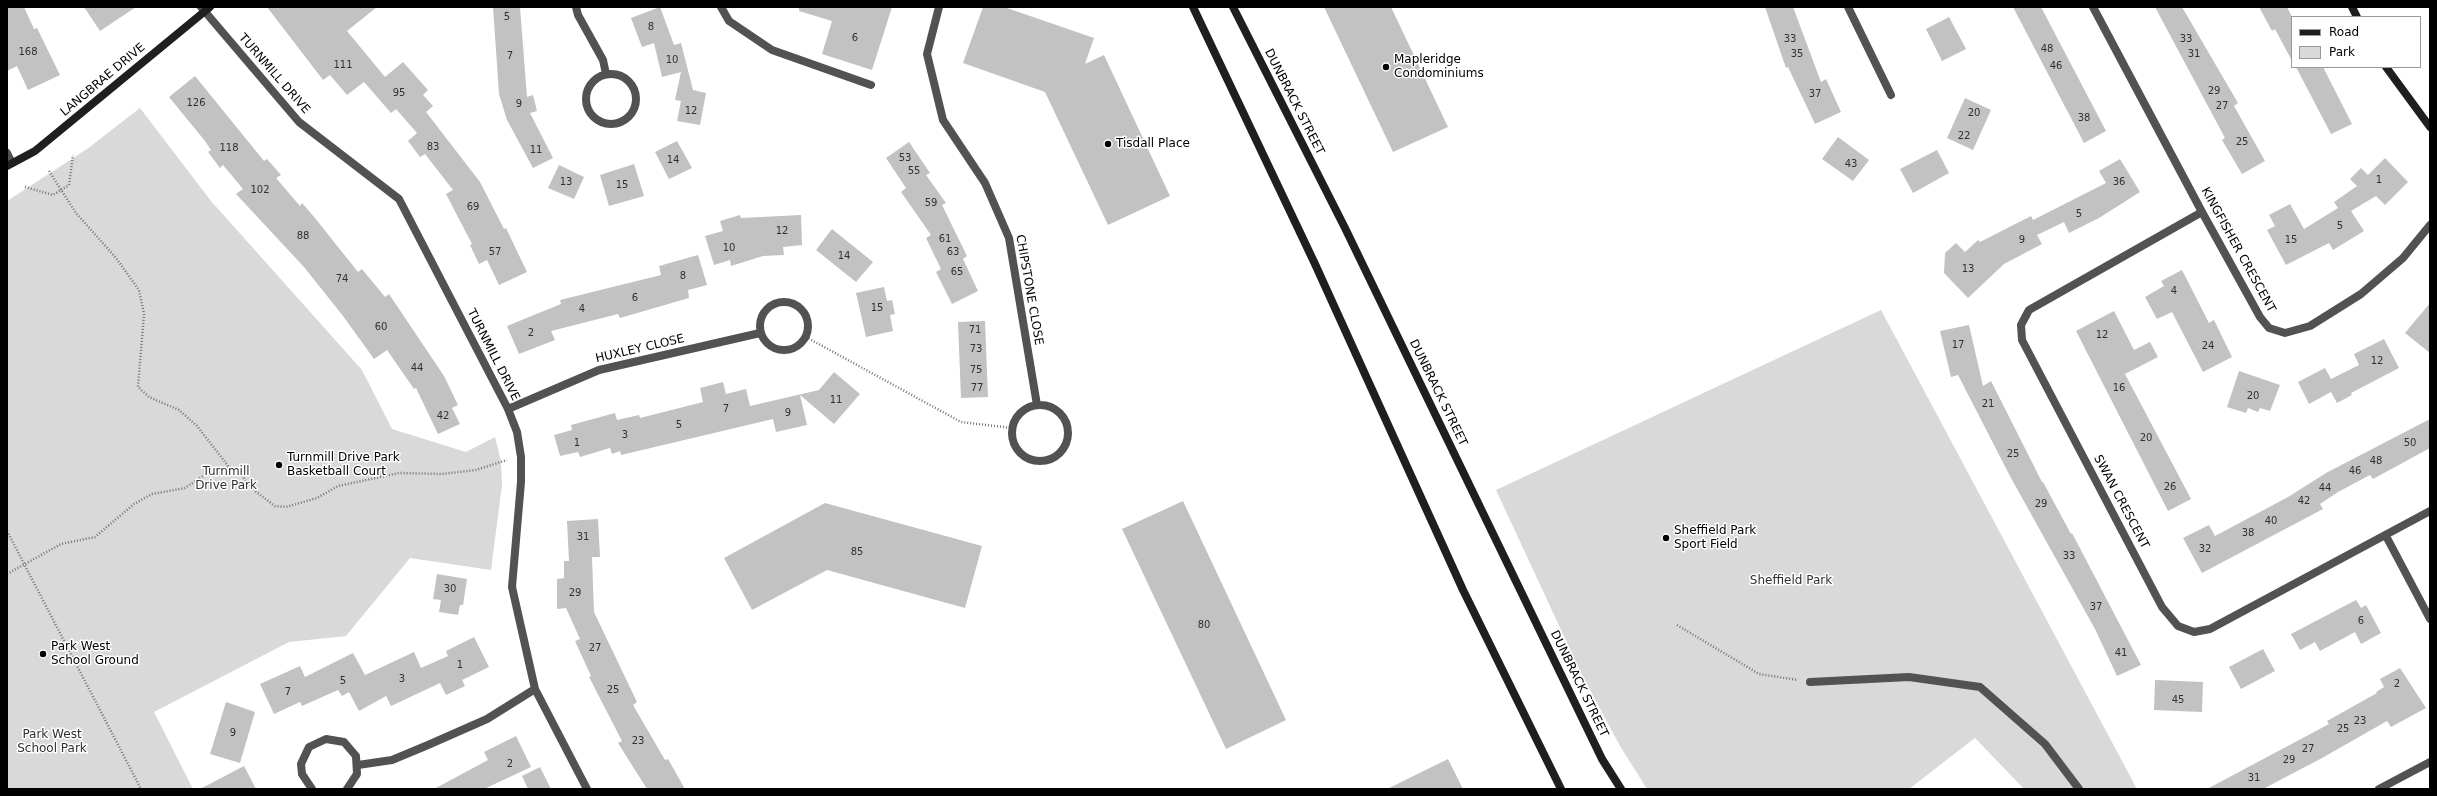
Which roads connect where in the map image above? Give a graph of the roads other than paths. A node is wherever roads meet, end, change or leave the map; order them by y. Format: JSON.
{"nodes":[{"id":1,"x":576,"y":7,"type":"edge"},
{"id":2,"x":721,"y":7,"type":"edge"},
{"id":3,"x":939,"y":7,"type":"edge"},
{"id":4,"x":1193,"y":7,"type":"edge"},
{"id":5,"x":1233,"y":7,"type":"edge"},
{"id":6,"x":1848,"y":7,"type":"edge"},
{"id":7,"x":2093,"y":7,"type":"edge"},
{"id":8,"x":2352,"y":7,"type":"edge"},
{"id":9,"x":205,"y":8,"type":"edge"},
{"id":10,"x":2357,"y":16,"type":"edge"},
{"id":11,"x":2387,"y":68,"type":"edge"},
{"id":12,"x":606,"y":74,"type":"junction"},
{"id":13,"x":871,"y":85,"type":"dead end"},
{"id":14,"x":1891,"y":95,"type":"dead end"},
{"id":15,"x":2430,"y":128,"type":"edge"},
{"id":16,"x":7,"y":153,"type":"edge"},
{"id":17,"x":10,"y":164,"type":"edge"},
{"id":18,"x":2202,"y":212,"type":"junction"},
{"id":19,"x":2430,"y":226,"type":"edge"},
{"id":20,"x":760,"y":333,"type":"junction"},
{"id":21,"x":1037,"y":405,"type":"junction"},
{"id":22,"x":508,"y":409,"type":"junction"},
{"id":23,"x":2430,"y":511,"type":"edge"},
{"id":24,"x":2386,"y":536,"type":"junction"},
{"id":25,"x":2430,"y":619,"type":"edge"},
{"id":26,"x":1810,"y":682,"type":"road end"},
{"id":27,"x":535,"y":689,"type":"junction"},
{"id":28,"x":2430,"y":762,"type":"edge"},
{"id":29,"x":358,"y":765,"type":"junction"},
{"id":30,"x":312,"y":789,"type":"edge"},
{"id":31,"x":347,"y":789,"type":"edge"},
{"id":32,"x":587,"y":789,"type":"edge"},
{"id":33,"x":1561,"y":789,"type":"edge"},
{"id":34,"x":1621,"y":789,"type":"edge"},
{"id":35,"x":2079,"y":789,"type":"edge"},
{"id":36,"x":2379,"y":789,"type":"edge"}],
"edges":[{"from":1,"to":12,"type":"street"},
{"from":2,"to":13,"type":"street"},
{"from":3,"to":21,"type":"street","name":"CHIPSTONE CLOSE"},
{"from":4,"to":33,"type":"main road"},
{"from":5,"to":34,"type":"main road","name":"DUNBRACK STREET"},
{"from":6,"to":14,"type":"street"},
{"from":7,"to":18,"type":"street","name":"KINGFISHER CRESCENT"},
{"from":8,"to":10,"type":"main road"},
{"from":9,"to":17,"type":"main road","name":"LANGBRAE DRIVE"},
{"from":9,"to":22,"type":"street","name":"TURNMILL DRIVE"},
{"from":11,"to":15,"type":"main road"},
{"from":12,"to":12,"type":"street"},
{"from":16,"to":17,"type":"street"},
{"from":18,"to":19,"type":"street","name":"KINGFISHER CRESCENT"},
{"from":18,"to":24,"type":"street","name":"SWAN CRESCENT"},
{"from":20,"to":20,"type":"street"},
{"from":20,"to":22,"type":"street","name":"HUXLEY CLOSE"},
{"from":21,"to":21,"type":"street"},
{"from":22,"to":27,"type":"street","name":"TURNMILL DRIVE"},
{"from":23,"to":24,"type":"street","name":"SWAN CRESCENT"},
{"from":24,"to":25,"type":"street"},
{"from":26,"to":35,"type":"street"},
{"from":27,"to":29,"type":"street"},
{"from":27,"to":32,"type":"street","name":"TURNMILL DRIVE"},
{"from":28,"to":36,"type":"street"},
{"from":29,"to":30,"type":"street"},
{"from":29,"to":31,"type":"street"}]}
